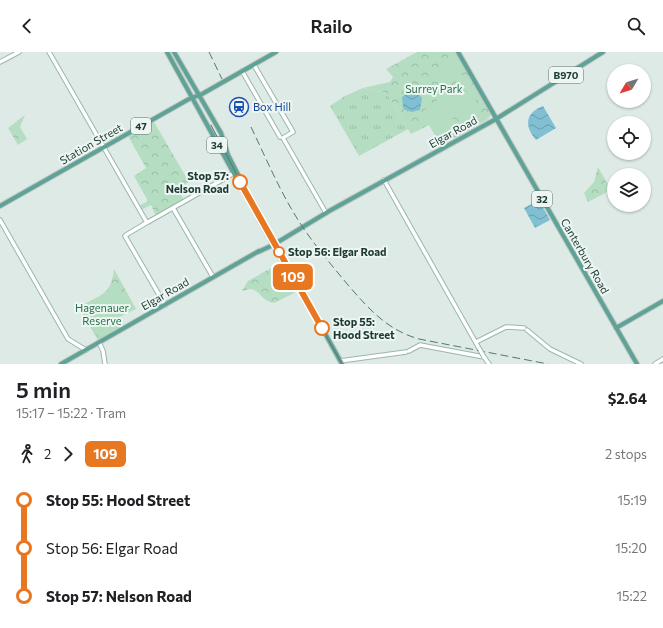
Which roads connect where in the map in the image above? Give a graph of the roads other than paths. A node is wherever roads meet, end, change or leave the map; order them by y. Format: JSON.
{"nodes":[{"id":1,"x":17,"y":52,"type":"edge"},
{"id":2,"x":49,"y":52,"type":"edge"},
{"id":3,"x":167,"y":52,"type":"edge"},
{"id":4,"x":174,"y":52,"type":"edge"},
{"id":5,"x":276,"y":52,"type":"edge"},
{"id":6,"x":458,"y":52,"type":"edge"},
{"id":7,"x":603,"y":52,"type":"edge"},
{"id":8,"x":0,"y":62,"type":"edge"},
{"id":9,"x":254,"y":65,"type":"junction"},
{"id":10,"x":242,"y":71,"type":"junction"},
{"id":11,"x":199,"y":96,"type":"junction"},
{"id":12,"x":191,"y":98,"type":"junction"},
{"id":13,"x":493,"y":113,"type":"junction"},
{"id":14,"x":496,"y":119,"type":"junction"},
{"id":15,"x":487,"y":124,"type":"junction"},
{"id":16,"x":282,"y":138,"type":"junction"},
{"id":17,"x":104,"y":147,"type":"junction"},
{"id":18,"x":235,"y":173,"type":"junction"},
{"id":19,"x":384,"y":180,"type":"junction"},
{"id":20,"x":0,"y":206,"type":"edge"},
{"id":21,"x":173,"y":208,"type":"junction"},
{"id":22,"x":326,"y":213,"type":"junction"},
{"id":23,"x":0,"y":220,"type":"edge"},
{"id":24,"x":147,"y":222,"type":"junction"},
{"id":25,"x":274,"y":243,"type":"junction"},
{"id":26,"x":292,"y":276,"type":"junction"},
{"id":27,"x":213,"y":278,"type":"junction"},
{"id":28,"x":663,"y":301,"type":"edge"},
{"id":29,"x":165,"y":305,"type":"junction"},
{"id":30,"x":616,"y":328,"type":"junction"},
{"id":31,"x":99,"y":342,"type":"junction"},
{"id":32,"x":476,"y":342,"type":"junction"},
{"id":33,"x":86,"y":350,"type":"junction"},
{"id":34,"x":484,"y":357,"type":"junction"},
{"id":35,"x":663,"y":359,"type":"edge"},
{"id":36,"x":341,"y":363,"type":"edge"},
{"id":37,"x":61,"y":364,"type":"edge"},
{"id":38,"x":105,"y":364,"type":"edge"},
{"id":39,"x":488,"y":364,"type":"edge"},
{"id":40,"x":581,"y":364,"type":"edge"},
{"id":41,"x":636,"y":364,"type":"edge"},
{"id":42,"x":655,"y":364,"type":"edge"}],
"edges":[{"from":1,"to":8,"type":"street"},
{"from":2,"to":17,"type":"street"},
{"from":3,"to":12,"type":"main road","number":"34"},
{"from":4,"to":11,"type":"main road","number":"34"},
{"from":5,"to":9,"type":"main road","name":"Station Street","number":"47"},
{"from":6,"to":13,"type":"main road","name":"Canterbury Road","number":"32"},
{"from":7,"to":14,"type":"main road","name":"Elgar Road","number":"B970"},
{"from":9,"to":10,"type":"main road","name":"Station Street","number":"47"},
{"from":9,"to":16,"type":"street"},
{"from":10,"to":11,"type":"main road","name":"Station Street","number":"47"},
{"from":10,"to":16,"type":"street"},
{"from":11,"to":12,"type":"main road","name":"Station Street","number":"47"},
{"from":11,"to":18,"type":"main road","number":"34"},
{"from":12,"to":17,"type":"main road","name":"Station Street","number":"47"},
{"from":12,"to":18,"type":"main road","number":"34"},
{"from":13,"to":14,"type":"main road","name":"Canterbury Road","number":"32"},
{"from":13,"to":15,"type":"main road"},
{"from":14,"to":15,"type":"main road","name":"Elgar Road","number":"B970"},
{"from":14,"to":30,"type":"main road","name":"Canterbury Road","number":"32"},
{"from":15,"to":19,"type":"main road","name":"Elgar Road","number":"B970"},
{"from":16,"to":22,"type":"street"},
{"from":17,"to":20,"type":"main road","name":"Station Street","number":"47"},
{"from":17,"to":24,"type":"street"},
{"from":18,"to":21,"type":"street"},
{"from":18,"to":25,"type":"main road","number":"34"},
{"from":18,"to":25,"type":"main road","number":"34"},
{"from":19,"to":22,"type":"main road","name":"Elgar Road","number":"B970"},
{"from":19,"to":32,"type":"street"},
{"from":21,"to":24,"type":"street"},
{"from":21,"to":27,"type":"street"},
{"from":22,"to":25,"type":"main road","name":"Elgar Road","number":"B970"},
{"from":23,"to":33,"type":"street"},
{"from":24,"to":29,"type":"street"},
{"from":25,"to":26,"type":"main road","number":"34"},
{"from":25,"to":26,"type":"main road","number":"34"},
{"from":25,"to":27,"type":"main road","name":"Elgar Road","number":"B970"},
{"from":26,"to":36,"type":"main road","number":"34"},
{"from":27,"to":29,"type":"main road","name":"Elgar Road","number":"B970"},
{"from":28,"to":30,"type":"main road"},
{"from":29,"to":31,"type":"main road","name":"Elgar Road","number":"B970"},
{"from":30,"to":41,"type":"main road","name":"Canterbury Road","number":"32"},
{"from":31,"to":33,"type":"main road","name":"Elgar Road","number":"B970"},
{"from":31,"to":38,"type":"street"},
{"from":32,"to":34,"type":"street","bridge":true},
{"from":32,"to":40,"type":"street"},
{"from":33,"to":37,"type":"main road","name":"Elgar Road","number":"B970"},
{"from":34,"to":36,"type":"street"},
{"from":34,"to":39,"type":"street"},
{"from":35,"to":42,"type":"street"}]}
